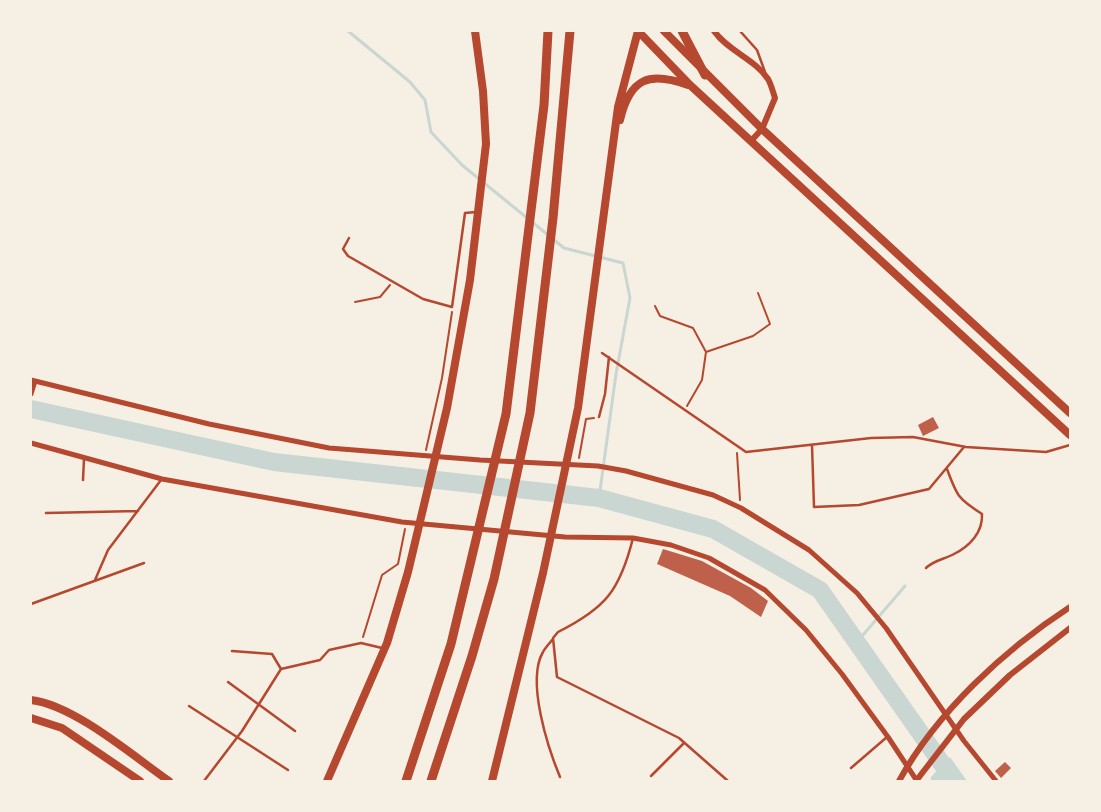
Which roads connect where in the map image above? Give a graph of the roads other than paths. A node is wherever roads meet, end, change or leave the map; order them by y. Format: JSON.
{"nodes":[{"id":1,"x":475,"y":31,"type":"edge"},
{"id":2,"x":548,"y":31,"type":"edge"},
{"id":3,"x":570,"y":31,"type":"edge"},
{"id":4,"x":638,"y":31,"type":"edge"},
{"id":5,"x":664,"y":31,"type":"edge"},
{"id":6,"x":682,"y":31,"type":"edge"},
{"id":7,"x":714,"y":31,"type":"edge"},
{"id":8,"x":740,"y":31,"type":"edge"},
{"id":9,"x":705,"y":75,"type":"junction"},
{"id":10,"x":768,"y":80,"type":"junction"},
{"id":11,"x":690,"y":85,"type":"junction"},
{"id":12,"x":762,"y":129,"type":"junction"},
{"id":13,"x":751,"y":141,"type":"junction"},
{"id":14,"x":609,"y":166,"type":"junction"},
{"id":15,"x":478,"y":211,"type":"junction"},
{"id":16,"x":349,"y":238,"type":"dead end"},
{"id":17,"x":602,"y":352,"type":"dead end"},
{"id":18,"x":609,"y":357,"type":"junction"},
{"id":19,"x":33,"y":380,"type":"edge"},
{"id":20,"x":31,"y":394,"type":"edge"},
{"id":21,"x":1070,"y":413,"type":"edge"},
{"id":22,"x":599,"y":417,"type":"road end"},
{"id":23,"x":1070,"y":436,"type":"edge"},
{"id":24,"x":31,"y":443,"type":"edge"},
{"id":25,"x":812,"y":445,"type":"junction"},
{"id":26,"x":1070,"y":445,"type":"edge"},
{"id":27,"x":964,"y":447,"type":"junction"},
{"id":28,"x":84,"y":458,"type":"junction"},
{"id":29,"x":947,"y":469,"type":"junction"},
{"id":30,"x":162,"y":479,"type":"junction"},
{"id":31,"x":83,"y":480,"type":"dead end"},
{"id":32,"x":138,"y":511,"type":"junction"},
{"id":33,"x":46,"y":513,"type":"dead end"},
{"id":34,"x":632,"y":538,"type":"junction"},
{"id":35,"x":144,"y":563,"type":"dead end"},
{"id":36,"x":926,"y":568,"type":"dead end"},
{"id":37,"x":96,"y":580,"type":"junction"},
{"id":38,"x":31,"y":604,"type":"edge"},
{"id":39,"x":1070,"y":608,"type":"edge"},
{"id":40,"x":1067,"y":630,"type":"edge"},
{"id":41,"x":553,"y":638,"type":"junction"},
{"id":42,"x":384,"y":649,"type":"junction"},
{"id":43,"x":232,"y":651,"type":"dead end"},
{"id":44,"x":281,"y":669,"type":"junction"},
{"id":45,"x":228,"y":682,"type":"dead end"},
{"id":46,"x":31,"y":700,"type":"edge"},
{"id":47,"x":259,"y":703,"type":"junction"},
{"id":48,"x":190,"y":706,"type":"dead end"},
{"id":49,"x":31,"y":718,"type":"edge"},
{"id":50,"x":295,"y":731,"type":"dead end"},
{"id":51,"x":888,"y":736,"type":"junction"},
{"id":52,"x":237,"y":737,"type":"junction"},
{"id":53,"x":684,"y":743,"type":"junction"},
{"id":54,"x":852,"y":768,"type":"dead end"},
{"id":55,"x":288,"y":770,"type":"dead end"},
{"id":56,"x":651,"y":776,"type":"dead end"},
{"id":57,"x":560,"y":777,"type":"dead end"},
{"id":58,"x":140,"y":781,"type":"edge"},
{"id":59,"x":170,"y":781,"type":"edge"},
{"id":60,"x":204,"y":781,"type":"edge"},
{"id":61,"x":326,"y":781,"type":"edge"},
{"id":62,"x":406,"y":781,"type":"edge"},
{"id":63,"x":431,"y":781,"type":"edge"},
{"id":64,"x":492,"y":781,"type":"edge"},
{"id":65,"x":728,"y":781,"type":"edge"},
{"id":66,"x":899,"y":781,"type":"edge"},
{"id":67,"x":916,"y":781,"type":"edge"},
{"id":68,"x":996,"y":781,"type":"edge"}],
"edges":[{"from":1,"to":15,"type":"main road"},
{"from":2,"to":62,"type":"highway"},
{"from":3,"to":63,"type":"highway"},
{"from":4,"to":11,"type":"main road"},
{"from":4,"to":14,"type":"main road"},
{"from":5,"to":9,"type":"main road"},
{"from":6,"to":9,"type":"highway"},
{"from":7,"to":10,"type":"street"},
{"from":8,"to":10,"type":"lane"},
{"from":9,"to":12,"type":"main road"},
{"from":10,"to":12,"type":"street"},
{"from":11,"to":13,"type":"main road"},
{"from":11,"to":14,"type":"main road"},
{"from":12,"to":13,"type":"street"},
{"from":12,"to":21,"type":"main road"},
{"from":13,"to":23,"type":"main road"},
{"from":14,"to":64,"type":"main road"},
{"from":15,"to":16,"type":"lane"},
{"from":15,"to":42,"type":"main road"},
{"from":17,"to":18,"type":"lane"},
{"from":18,"to":22,"type":"lane"},
{"from":18,"to":25,"type":"lane"},
{"from":19,"to":20,"type":"street"},
{"from":19,"to":68,"type":"street"},
{"from":24,"to":28,"type":"street"},
{"from":25,"to":27,"type":"lane"},
{"from":25,"to":29,"type":"lane"},
{"from":26,"to":27,"type":"lane"},
{"from":27,"to":29,"type":"lane"},
{"from":28,"to":30,"type":"street"},
{"from":28,"to":31,"type":"lane"},
{"from":29,"to":36,"type":"lane"},
{"from":30,"to":32,"type":"lane"},
{"from":30,"to":34,"type":"street"},
{"from":32,"to":33,"type":"lane"},
{"from":32,"to":37,"type":"lane"},
{"from":34,"to":41,"type":"lane"},
{"from":34,"to":51,"type":"street"},
{"from":35,"to":37,"type":"lane"},
{"from":37,"to":38,"type":"lane"},
{"from":39,"to":66,"type":"street"},
{"from":40,"to":67,"type":"street"},
{"from":41,"to":53,"type":"lane"},
{"from":41,"to":57,"type":"lane"},
{"from":42,"to":44,"type":"lane"},
{"from":42,"to":61,"type":"main road"},
{"from":43,"to":44,"type":"lane"},
{"from":44,"to":47,"type":"lane"},
{"from":45,"to":47,"type":"lane"},
{"from":46,"to":59,"type":"main road"},
{"from":47,"to":50,"type":"lane"},
{"from":47,"to":52,"type":"lane"},
{"from":48,"to":52,"type":"lane"},
{"from":49,"to":58,"type":"main road"},
{"from":51,"to":54,"type":"lane"},
{"from":51,"to":67,"type":"street"},
{"from":52,"to":55,"type":"lane"},
{"from":52,"to":60,"type":"lane"},
{"from":53,"to":56,"type":"lane"},
{"from":53,"to":65,"type":"lane"}]}
